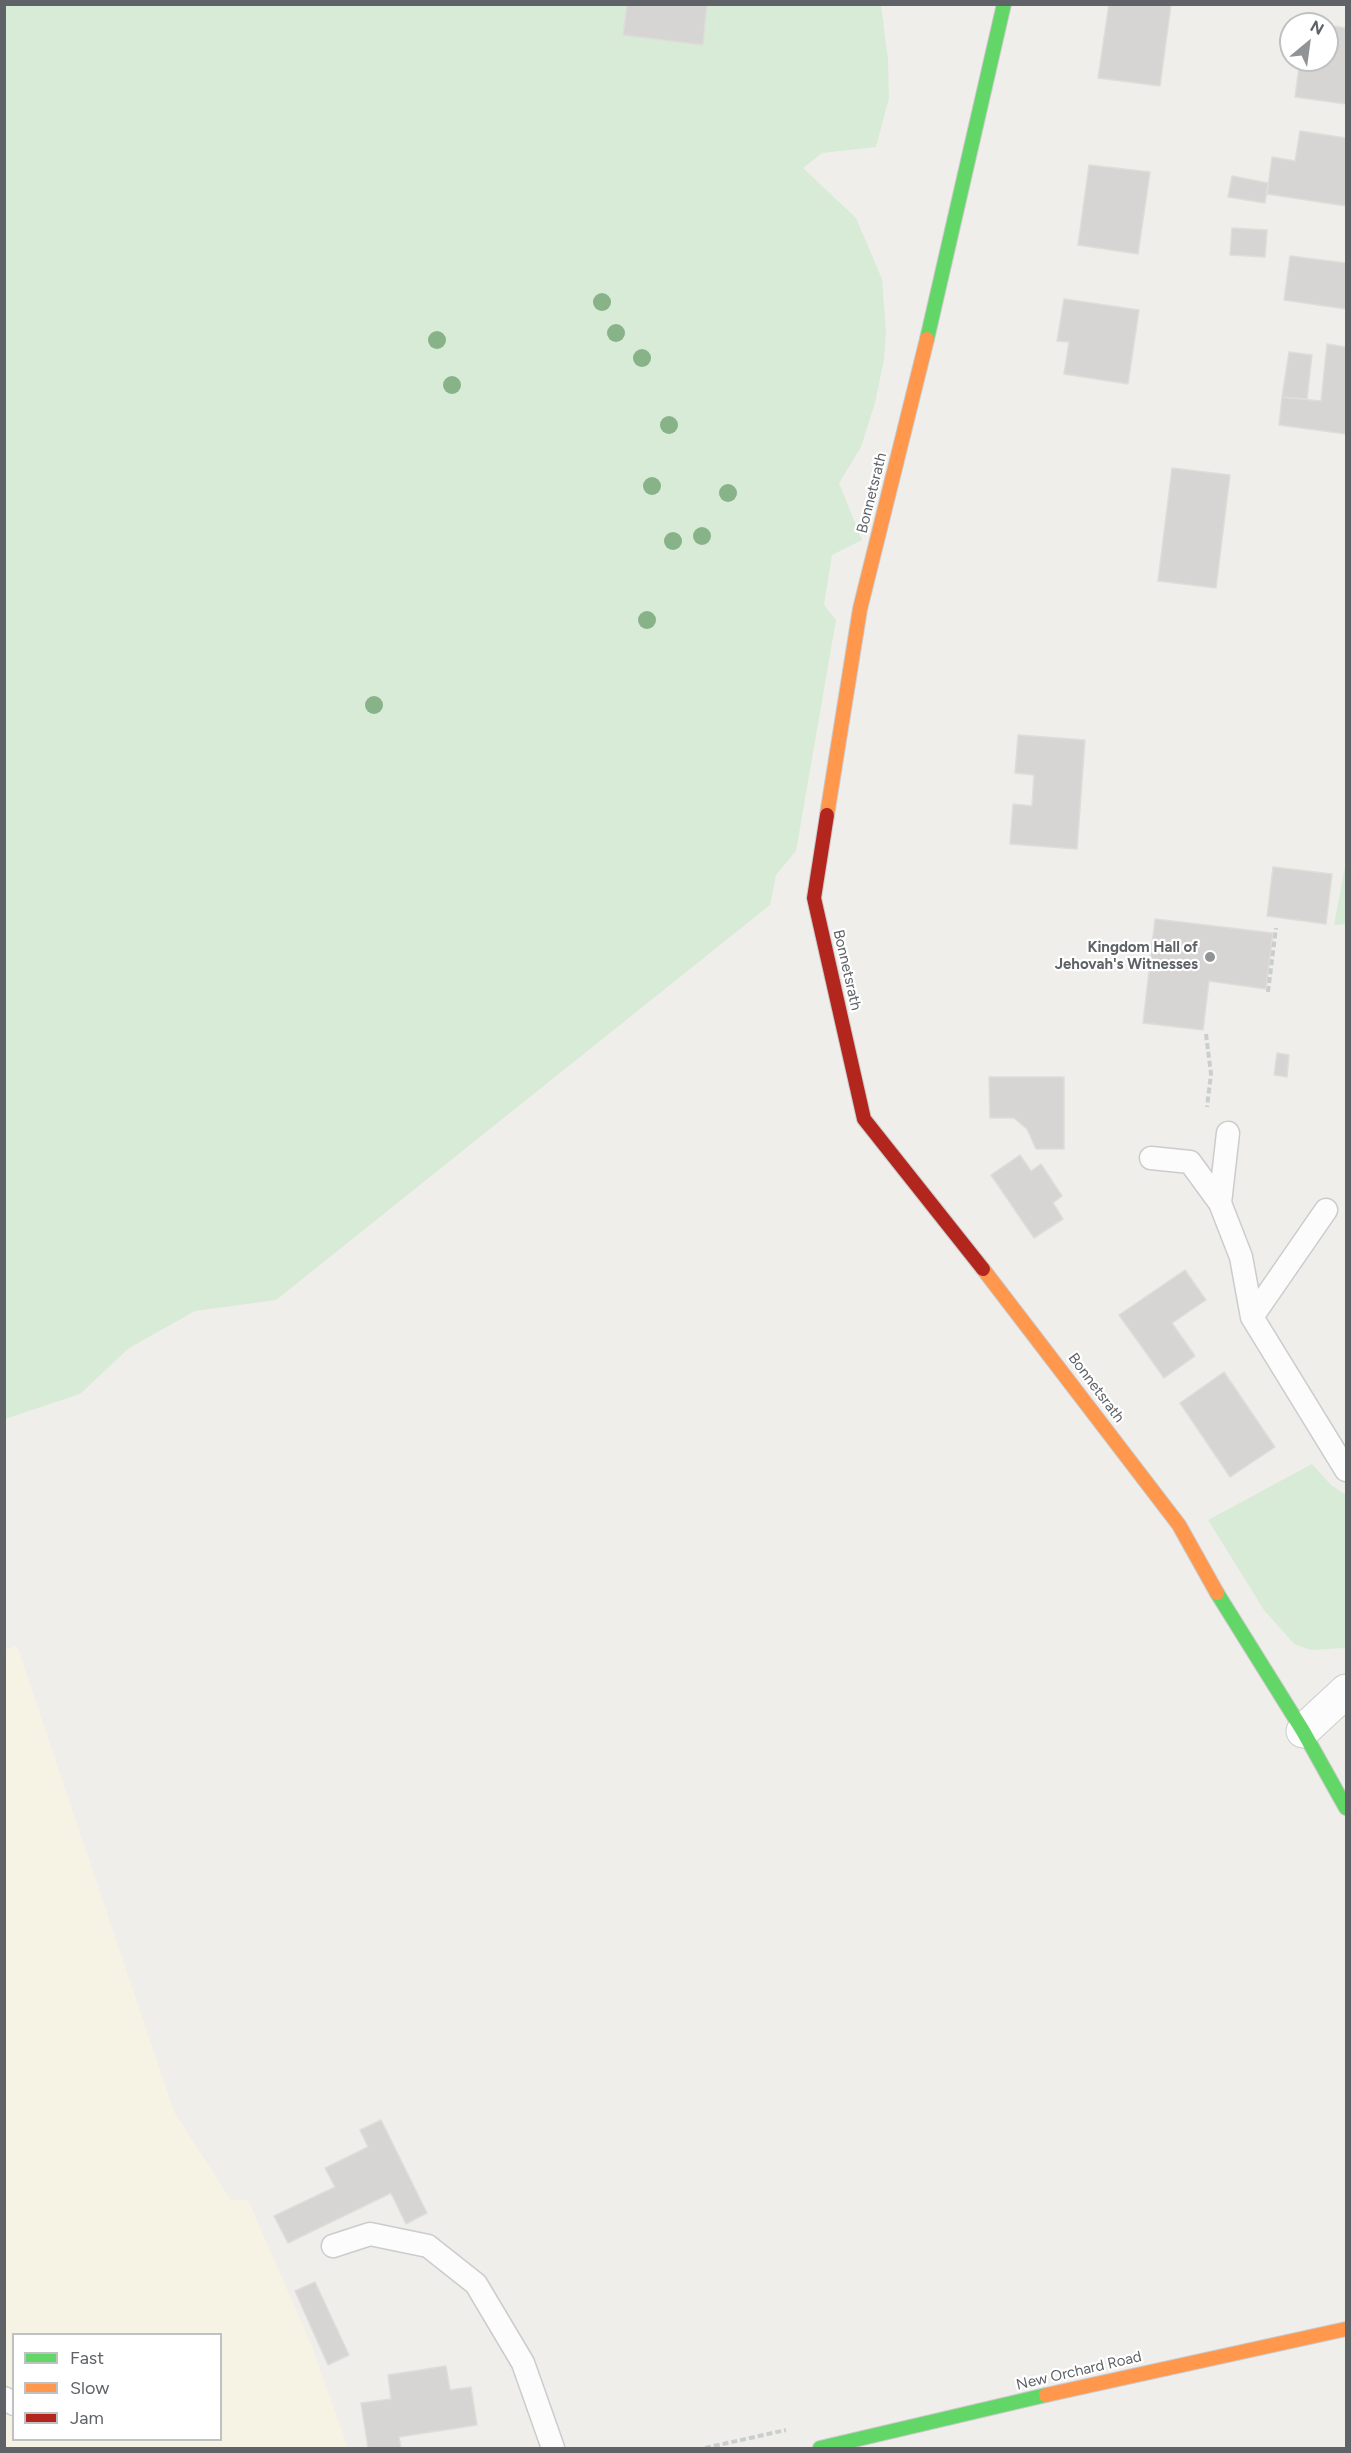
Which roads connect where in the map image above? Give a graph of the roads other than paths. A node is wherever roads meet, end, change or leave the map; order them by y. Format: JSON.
{"nodes":[{"id":1,"x":1004,"y":4,"type":"edge"},
{"id":2,"x":1228,"y":1133,"type":"dead end"},
{"id":3,"x":1151,"y":1158,"type":"dead end"},
{"id":4,"x":1220,"y":1203,"type":"junction"},
{"id":5,"x":1326,"y":1210,"type":"dead end"},
{"id":6,"x":1252,"y":1317,"type":"junction"},
{"id":7,"x":1347,"y":1470,"type":"edge"},
{"id":8,"x":1347,"y":1691,"type":"edge"},
{"id":9,"x":1303,"y":1731,"type":"junction"},
{"id":10,"x":1347,"y":1808,"type":"edge"},
{"id":11,"x":333,"y":2246,"type":"dead end"},
{"id":12,"x":1347,"y":2329,"type":"edge"},
{"id":13,"x":553,"y":2448,"type":"edge"},
{"id":14,"x":820,"y":2448,"type":"edge"}],
"edges":[{"from":1,"to":9,"type":"street","name":"Bonnetsrath"},
{"from":2,"to":4,"type":"lane"},
{"from":3,"to":4,"type":"lane"},
{"from":4,"to":6,"type":"lane"},
{"from":5,"to":6,"type":"lane"},
{"from":6,"to":7,"type":"lane"},
{"from":8,"to":9,"type":"street"},
{"from":9,"to":10,"type":"street","name":"Bonnetsrath"},
{"from":11,"to":13,"type":"lane"},
{"from":12,"to":14,"type":"street","name":"New Orchard Road"}]}
